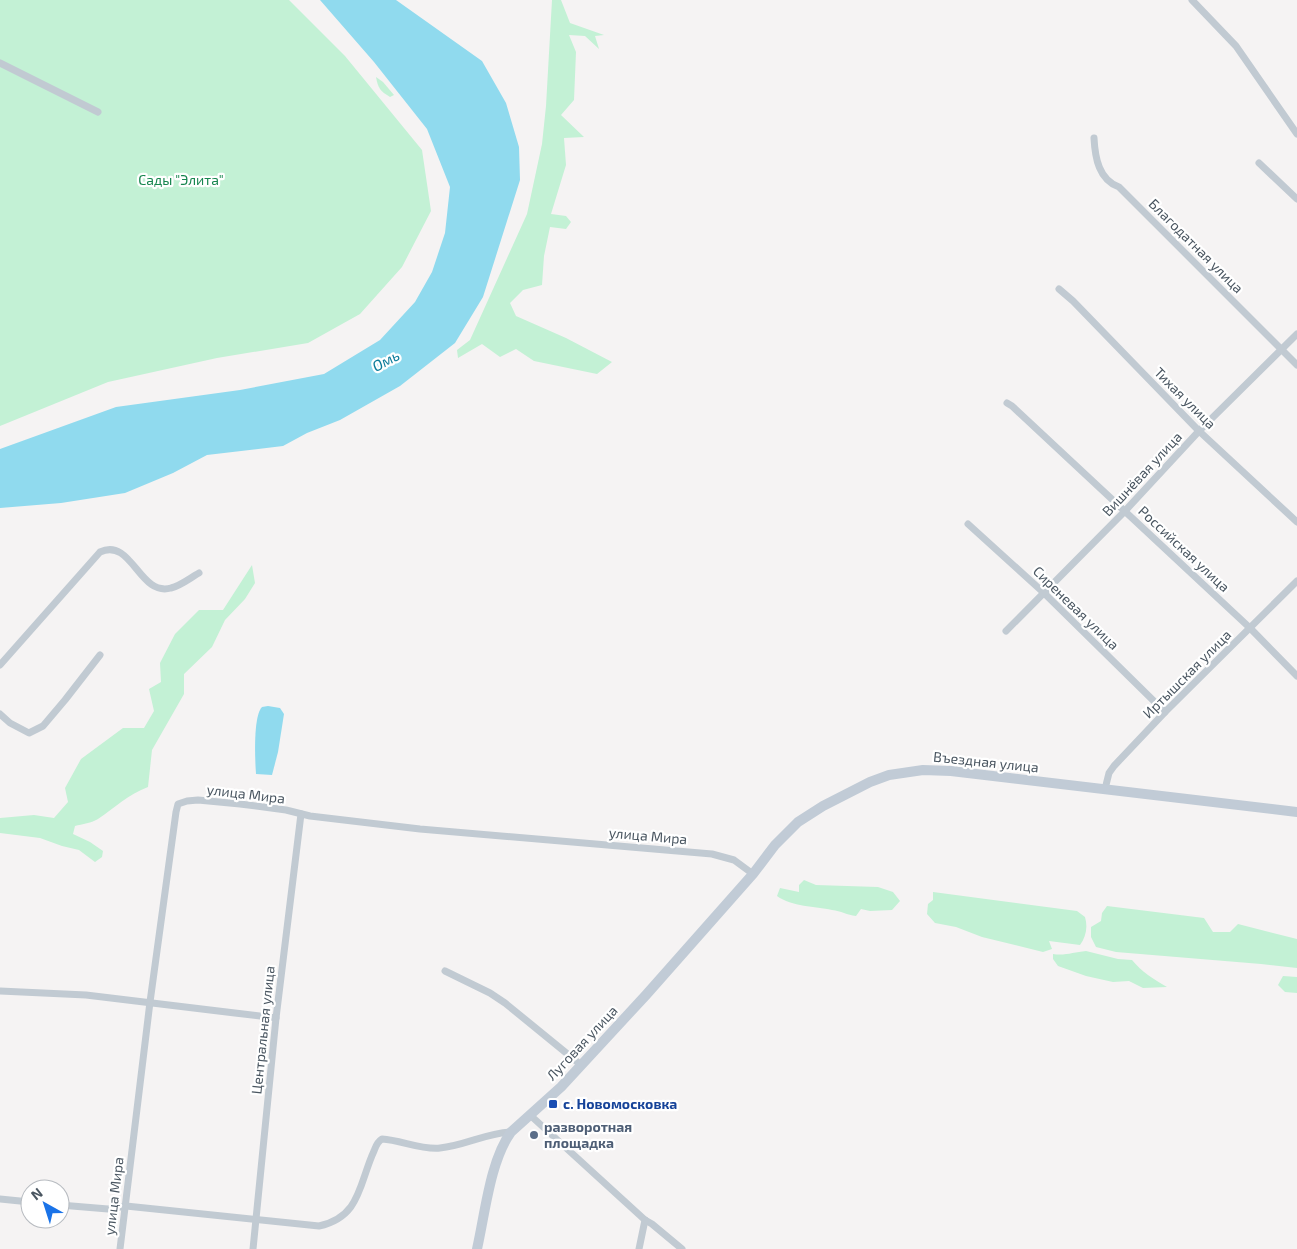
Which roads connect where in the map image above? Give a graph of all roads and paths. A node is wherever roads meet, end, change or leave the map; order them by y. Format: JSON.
{"nodes":[{"id":1,"x":1192,"y":0,"type":"edge"},
{"id":2,"x":0,"y":64,"type":"edge"},
{"id":3,"x":98,"y":112,"type":"dead end"},
{"id":4,"x":1297,"y":134,"type":"edge"},
{"id":5,"x":1094,"y":138,"type":"dead end"},
{"id":6,"x":1259,"y":163,"type":"dead end"},
{"id":7,"x":1297,"y":199,"type":"edge"},
{"id":8,"x":1058,"y":289,"type":"dead end"},
{"id":9,"x":1297,"y":334,"type":"edge"},
{"id":10,"x":1282,"y":350,"type":"junction"},
{"id":11,"x":1297,"y":365,"type":"edge"},
{"id":12,"x":1007,"y":403,"type":"dead end"},
{"id":13,"x":1199,"y":431,"type":"junction"},
{"id":14,"x":1125,"y":511,"type":"junction"},
{"id":15,"x":1297,"y":522,"type":"edge"},
{"id":16,"x":968,"y":524,"type":"dead end"},
{"id":17,"x":199,"y":573,"type":"dead end"},
{"id":18,"x":1297,"y":581,"type":"edge"},
{"id":19,"x":1044,"y":593,"type":"junction"},
{"id":20,"x":1250,"y":628,"type":"junction"},
{"id":21,"x":1006,"y":631,"type":"dead end"},
{"id":22,"x":100,"y":655,"type":"dead end"},
{"id":23,"x":0,"y":665,"type":"edge"},
{"id":24,"x":1297,"y":676,"type":"edge"},
{"id":25,"x":1165,"y":712,"type":"junction"},
{"id":26,"x":0,"y":714,"type":"edge"},
{"id":27,"x":1105,"y":789,"type":"junction"},
{"id":28,"x":1297,"y":812,"type":"edge"},
{"id":29,"x":301,"y":814,"type":"junction"},
{"id":30,"x":752,"y":875,"type":"junction"},
{"id":31,"x":445,"y":971,"type":"dead end"},
{"id":32,"x":0,"y":991,"type":"edge"},
{"id":33,"x":150,"y":1002,"type":"junction"},
{"id":34,"x":276,"y":1018,"type":"junction"},
{"id":35,"x":581,"y":1064,"type":"junction"},
{"id":36,"x":530,"y":1115,"type":"junction"},
{"id":37,"x":511,"y":1132,"type":"junction"},
{"id":38,"x":0,"y":1199,"type":"edge"},
{"id":39,"x":20,"y":1201,"type":"edge"},
{"id":40,"x":70,"y":1205,"type":"edge"},
{"id":41,"x":126,"y":1206,"type":"junction"},
{"id":42,"x":256,"y":1219,"type":"junction"},
{"id":43,"x":644,"y":1220,"type":"junction"},
{"id":44,"x":120,"y":1249,"type":"edge"},
{"id":45,"x":253,"y":1249,"type":"edge"},
{"id":46,"x":477,"y":1249,"type":"edge"},
{"id":47,"x":639,"y":1249,"type":"edge"},
{"id":48,"x":682,"y":1249,"type":"edge"}],
"edges":[{"from":1,"to":4,"type":"street"},
{"from":2,"to":3,"type":"street"},
{"from":5,"to":10,"type":"street","name":"Благодатная улица"},
{"from":6,"to":7,"type":"street"},
{"from":8,"to":13,"type":"street","name":"Тихая улица"},
{"from":9,"to":10,"type":"street","name":"Вишнёвая улица"},
{"from":10,"to":11,"type":"street","name":"Благодатная улица"},
{"from":10,"to":13,"type":"street","name":"Вишнёвая улица"},
{"from":12,"to":14,"type":"street","name":"Российская улица"},
{"from":13,"to":14,"type":"street","name":"Вишнёвая улица"},
{"from":13,"to":15,"type":"street","name":"Тихая улица"},
{"from":14,"to":19,"type":"street","name":"Вишнёвая улица"},
{"from":14,"to":20,"type":"street","name":"Российская улица"},
{"from":16,"to":19,"type":"street","name":"Сиреневая улица"},
{"from":17,"to":23,"type":"street"},
{"from":18,"to":20,"type":"street","name":"Иртышская улица"},
{"from":19,"to":21,"type":"street","name":"Вишнёвая улица"},
{"from":19,"to":25,"type":"street","name":"Сиреневая улица"},
{"from":20,"to":24,"type":"street","name":"Российская улица"},
{"from":20,"to":25,"type":"street","name":"Иртышская улица"},
{"from":22,"to":26,"type":"street"},
{"from":25,"to":27,"type":"street","name":"Иртышская улица"},
{"from":27,"to":28,"type":"street","name":"Въездная улица"},
{"from":27,"to":30,"type":"street","name":"Въездная улица"},
{"from":29,"to":30,"type":"street","name":"улица Мира"},
{"from":29,"to":33,"type":"street","name":"улица Мира"},
{"from":29,"to":34,"type":"street","name":"Центральная улица"},
{"from":30,"to":35,"type":"street","name":"Луговая улица"},
{"from":31,"to":35,"type":"street"},
{"from":32,"to":33,"type":"street"},
{"from":33,"to":34,"type":"street"},
{"from":33,"to":41,"type":"street","name":"улица Мира"},
{"from":34,"to":42,"type":"street","name":"Центральная улица"},
{"from":35,"to":36,"type":"street","name":"Луговая улица"},
{"from":36,"to":37,"type":"street","name":"Луговая улица"},
{"from":36,"to":43,"type":"street"},
{"from":37,"to":42,"type":"street"},
{"from":37,"to":46,"type":"street","name":"Луговая улица"},
{"from":38,"to":39,"type":"street"},
{"from":40,"to":41,"type":"street"},
{"from":41,"to":42,"type":"street"},
{"from":41,"to":44,"type":"street","name":"улица Мира"},
{"from":42,"to":45,"type":"street","name":"Центральная улица"},
{"from":43,"to":47,"type":"street"},
{"from":43,"to":48,"type":"street"}]}
